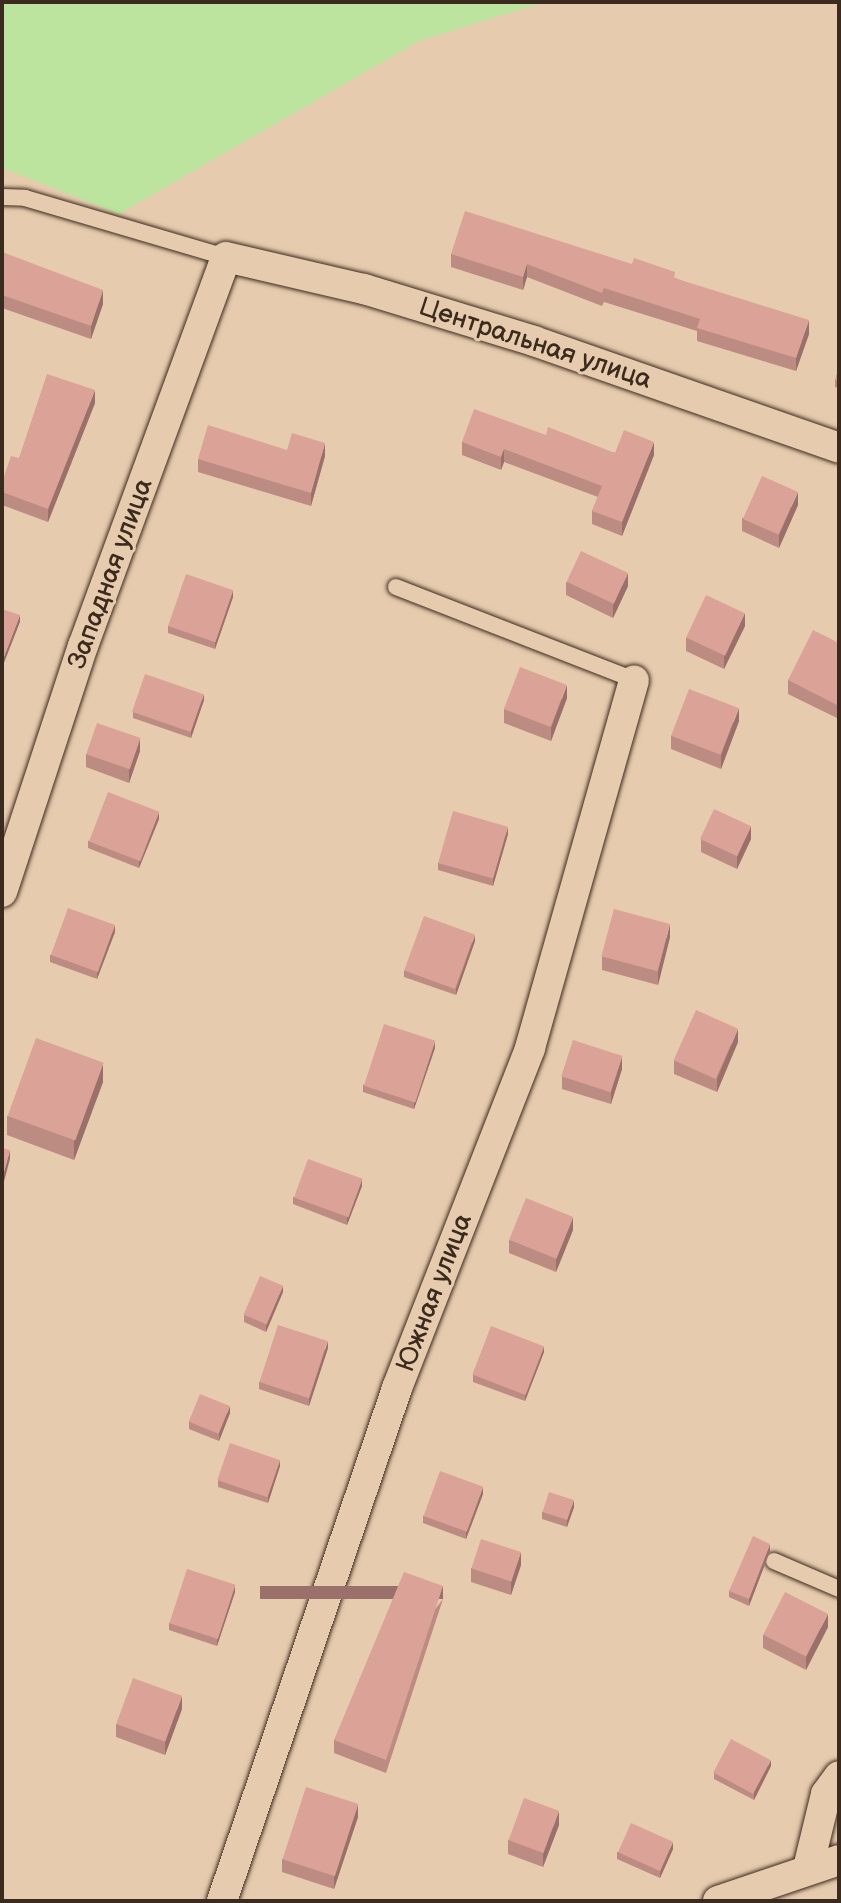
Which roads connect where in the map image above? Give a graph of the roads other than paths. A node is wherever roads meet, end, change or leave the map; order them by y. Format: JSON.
{"nodes":[{"id":1,"x":2,"y":197,"type":"edge"},
{"id":2,"x":226,"y":257,"type":"junction"},
{"id":3,"x":839,"y":448,"type":"edge"},
{"id":4,"x":396,"y":587,"type":"dead end"},
{"id":5,"x":634,"y":680,"type":"joint"},
{"id":6,"x":2,"y":892,"type":"edge"},
{"id":7,"x":774,"y":1561,"type":"dead end"},
{"id":8,"x":839,"y":1589,"type":"edge"},
{"id":9,"x":839,"y":1776,"type":"edge"},
{"id":10,"x":839,"y":1860,"type":"edge"},
{"id":11,"x":808,"y":1868,"type":"junction"},
{"id":12,"x":222,"y":1901,"type":"edge"},
{"id":13,"x":719,"y":1901,"type":"edge"}],
"edges":[{"from":1,"to":2,"type":"lane"},
{"from":2,"to":3,"type":"street","name":"Центральная улица"},
{"from":2,"to":6,"type":"street","name":"Западная улица"},
{"from":4,"to":5,"type":"lane"},
{"from":5,"to":12,"type":"street","name":"Южная улица"},
{"from":7,"to":8,"type":"lane"},
{"from":9,"to":11,"type":"street"},
{"from":10,"to":11,"type":"street"},
{"from":11,"to":13,"type":"street"}]}
